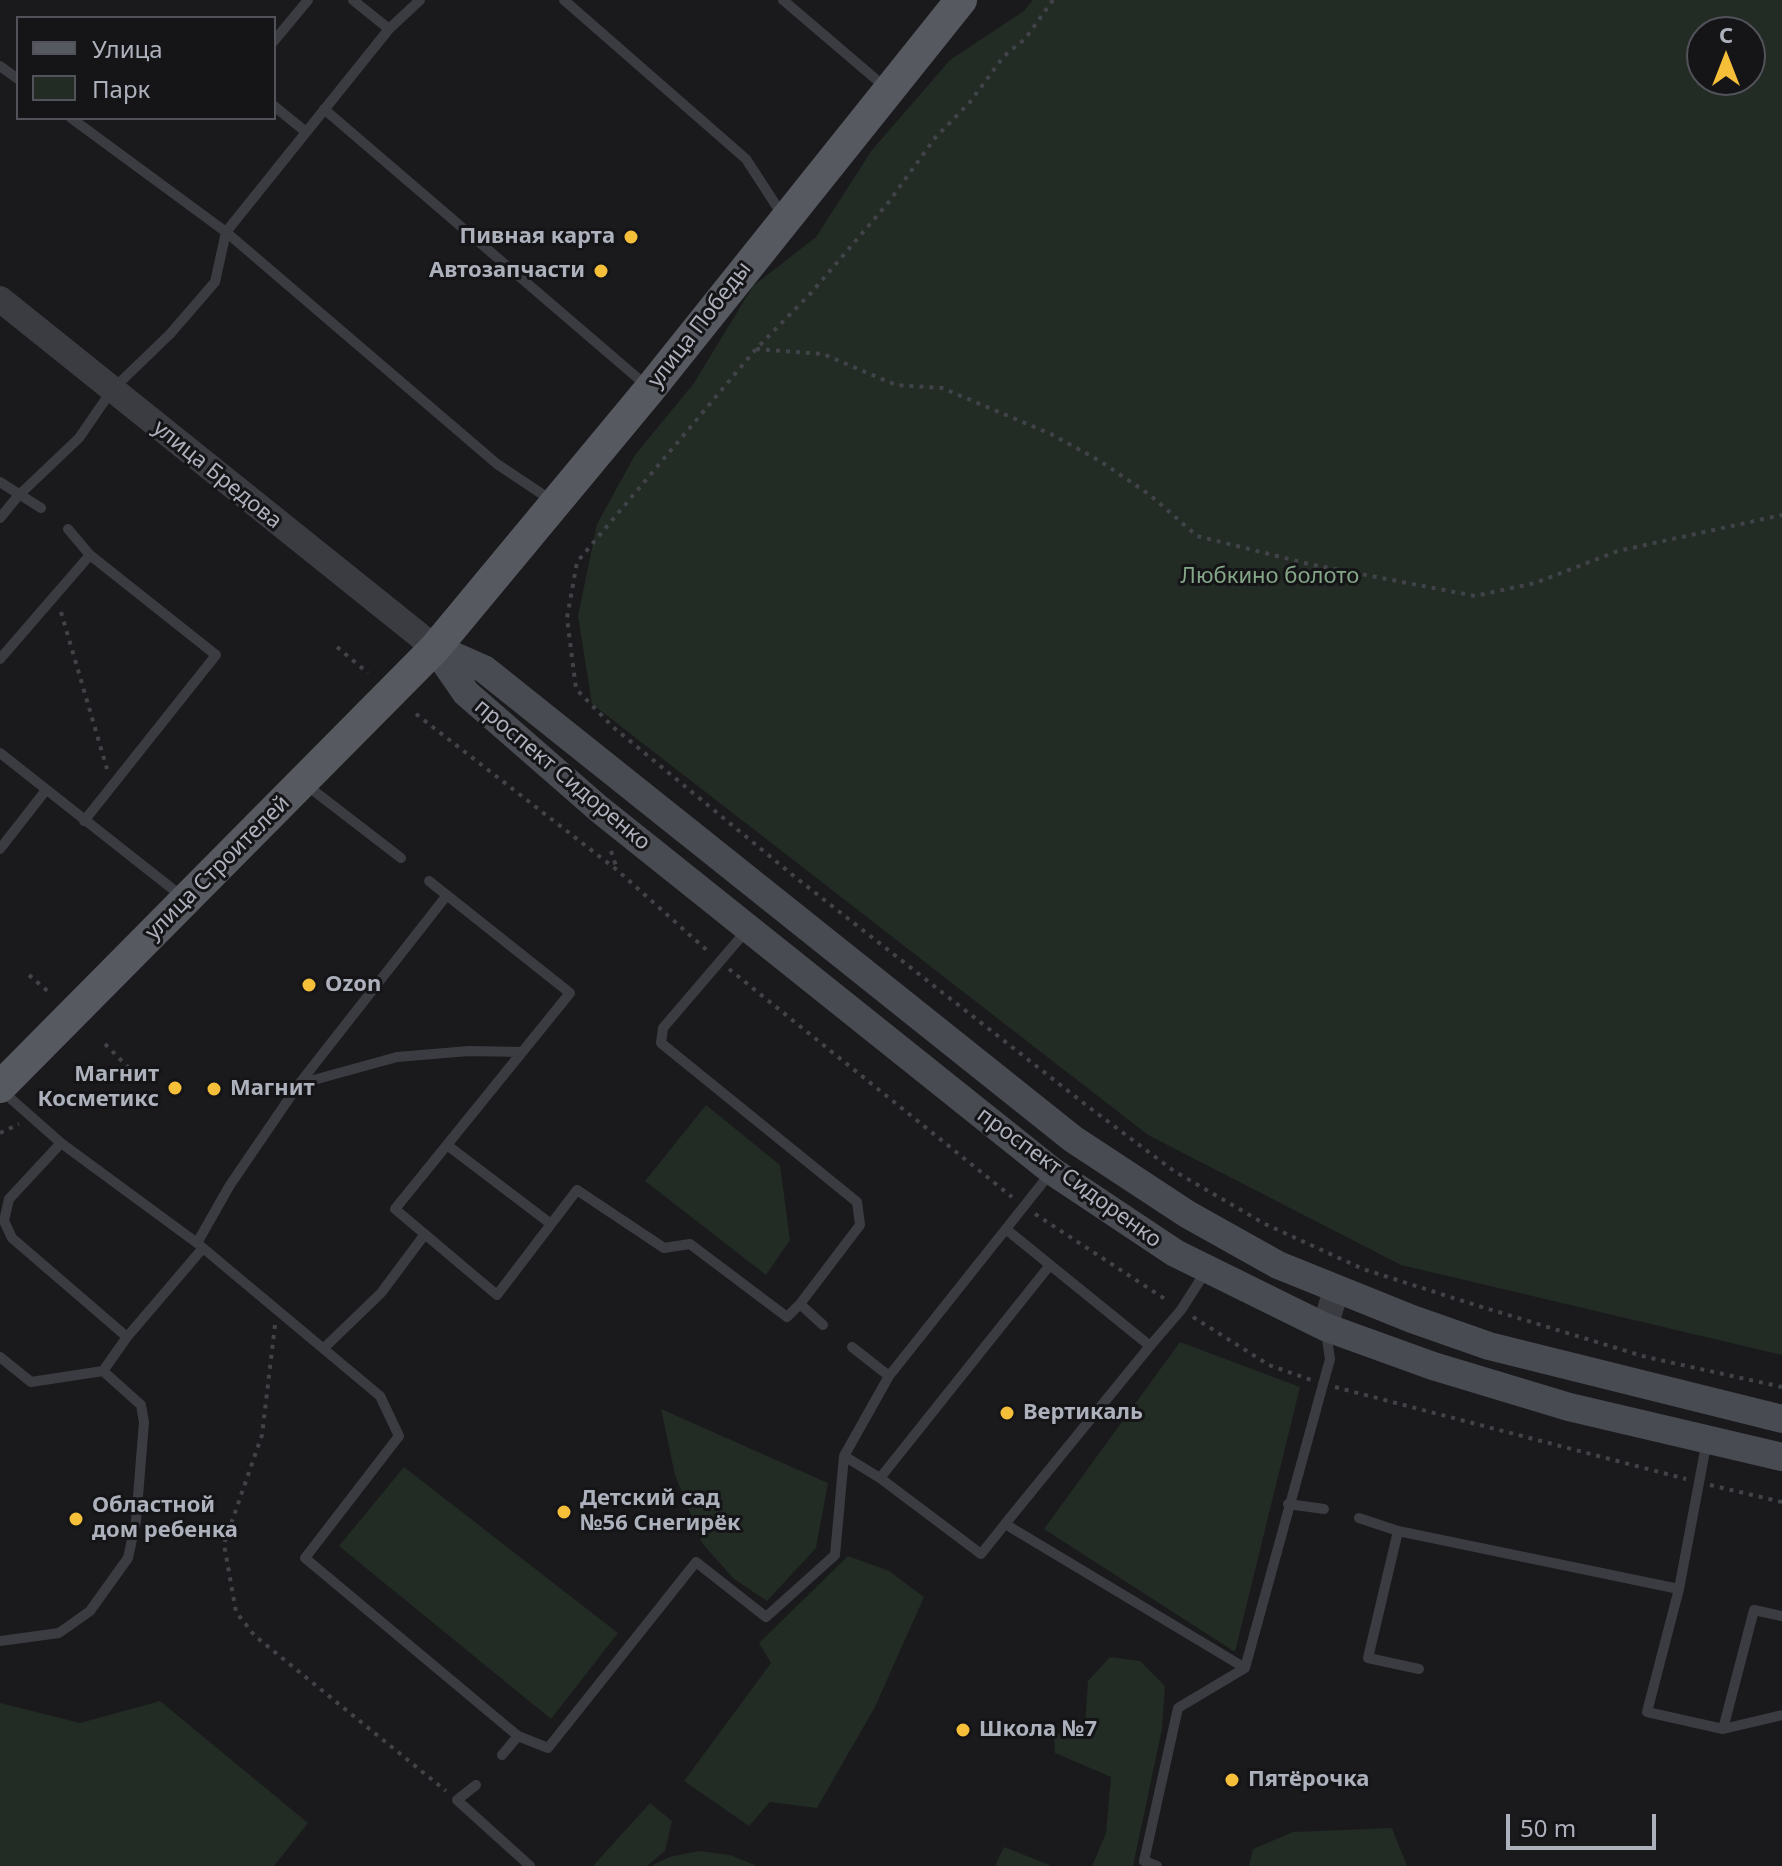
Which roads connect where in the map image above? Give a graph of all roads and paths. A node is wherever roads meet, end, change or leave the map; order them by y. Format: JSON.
{"nodes":[{"id":1,"x":308,"y":0,"type":"edge"},
{"id":2,"x":353,"y":0,"type":"edge"},
{"id":3,"x":420,"y":0,"type":"edge"},
{"id":4,"x":564,"y":0,"type":"edge"},
{"id":5,"x":783,"y":0,"type":"edge"},
{"id":6,"x":961,"y":0,"type":"edge"},
{"id":7,"x":1053,"y":0,"type":"edge"},
{"id":8,"x":389,"y":29,"type":"junction"},
{"id":9,"x":276,"y":39,"type":"edge"},
{"id":10,"x":888,"y":90,"type":"junction"},
{"id":11,"x":276,"y":108,"type":"edge"},
{"id":12,"x":324,"y":109,"type":"junction"},
{"id":13,"x":74,"y":120,"type":"edge"},
{"id":14,"x":306,"y":132,"type":"junction"},
{"id":15,"x":784,"y":217,"type":"junction"},
{"id":16,"x":226,"y":232,"type":"junction"},
{"id":17,"x":0,"y":299,"type":"edge"},
{"id":18,"x":756,"y":349,"type":"junction"},
{"id":19,"x":650,"y":389,"type":"junction"},
{"id":20,"x":112,"y":390,"type":"junction"},
{"id":21,"x":0,"y":482,"type":"edge"},
{"id":22,"x":18,"y":496,"type":"junction"},
{"id":23,"x":556,"y":503,"type":"junction"},
{"id":24,"x":41,"y":508,"type":"dead end"},
{"id":25,"x":1782,"y":515,"type":"edge"},
{"id":26,"x":0,"y":518,"type":"edge"},
{"id":27,"x":68,"y":529,"type":"dead end"},
{"id":28,"x":90,"y":555,"type":"junction"},
{"id":29,"x":56,"y":594,"type":"junction"},
{"id":30,"x":337,"y":647,"type":"dead end"},
{"id":31,"x":435,"y":648,"type":"junction"},
{"id":32,"x":0,"y":659,"type":"edge"},
{"id":33,"x":368,"y":673,"type":"dead end"},
{"id":34,"x":416,"y":714,"type":"dead end"},
{"id":35,"x":437,"y":729,"type":"dead end"},
{"id":36,"x":0,"y":753,"type":"edge"},
{"id":37,"x":303,"y":783,"type":"junction"},
{"id":38,"x":112,"y":786,"type":"junction"},
{"id":39,"x":46,"y":790,"type":"junction"},
{"id":40,"x":84,"y":821,"type":"junction"},
{"id":41,"x":0,"y":849,"type":"edge"},
{"id":42,"x":401,"y":858,"type":"dead end"},
{"id":43,"x":429,"y":881,"type":"dead end"},
{"id":44,"x":447,"y":895,"type":"junction"},
{"id":45,"x":185,"y":899,"type":"junction"},
{"id":46,"x":748,"y":928,"type":"junction"},
{"id":47,"x":29,"y":975,"type":"dead end"},
{"id":48,"x":51,"y":994,"type":"dead end"},
{"id":49,"x":105,"y":1044,"type":"dead end"},
{"id":50,"x":522,"y":1052,"type":"junction"},
{"id":51,"x":128,"y":1067,"type":"dead end"},
{"id":52,"x":299,"y":1084,"type":"junction"},
{"id":53,"x":0,"y":1088,"type":"edge"},
{"id":54,"x":61,"y":1143,"type":"junction"},
{"id":55,"x":447,"y":1145,"type":"junction"},
{"id":56,"x":1052,"y":1171,"type":"junction"},
{"id":57,"x":2,"y":1223,"type":"edge"},
{"id":58,"x":551,"y":1224,"type":"junction"},
{"id":59,"x":1007,"y":1230,"type":"junction"},
{"id":60,"x":425,"y":1234,"type":"junction"},
{"id":61,"x":200,"y":1245,"type":"junction"},
{"id":62,"x":1050,"y":1265,"type":"junction"},
{"id":63,"x":1206,"y":1271,"type":"junction"},
{"id":64,"x":1336,"y":1290,"type":"junction"},
{"id":65,"x":800,"y":1304,"type":"junction"},
{"id":66,"x":277,"y":1310,"type":"junction"},
{"id":67,"x":823,"y":1325,"type":"dead end"},
{"id":68,"x":1325,"y":1327,"type":"junction"},
{"id":69,"x":127,"y":1337,"type":"junction"},
{"id":70,"x":1150,"y":1346,"type":"junction"},
{"id":71,"x":852,"y":1347,"type":"dead end"},
{"id":72,"x":324,"y":1348,"type":"junction"},
{"id":73,"x":0,"y":1357,"type":"edge"},
{"id":74,"x":103,"y":1371,"type":"junction"},
{"id":75,"x":889,"y":1376,"type":"junction"},
{"id":76,"x":1782,"y":1387,"type":"edge"},
{"id":77,"x":1782,"y":1419,"type":"edge"},
{"id":78,"x":1707,"y":1439,"type":"junction"},
{"id":79,"x":844,"y":1456,"type":"junction"},
{"id":80,"x":1782,"y":1457,"type":"edge"},
{"id":81,"x":880,"y":1478,"type":"junction"},
{"id":82,"x":1288,"y":1504,"type":"junction"},
{"id":83,"x":1324,"y":1509,"type":"dead end"},
{"id":84,"x":1359,"y":1518,"type":"dead end"},
{"id":85,"x":1005,"y":1524,"type":"junction"},
{"id":86,"x":1398,"y":1531,"type":"junction"},
{"id":87,"x":1679,"y":1589,"type":"junction"},
{"id":88,"x":1782,"y":1616,"type":"edge"},
{"id":89,"x":0,"y":1641,"type":"edge"},
{"id":90,"x":1245,"y":1668,"type":"junction"},
{"id":91,"x":1419,"y":1669,"type":"dead end"},
{"id":92,"x":1782,"y":1715,"type":"edge"},
{"id":93,"x":1723,"y":1729,"type":"junction"},
{"id":94,"x":518,"y":1736,"type":"junction"},
{"id":95,"x":502,"y":1755,"type":"dead end"},
{"id":96,"x":476,"y":1785,"type":"dead end"},
{"id":97,"x":457,"y":1800,"type":"junction"},
{"id":98,"x":1143,"y":1864,"type":"edge"},
{"id":99,"x":530,"y":1866,"type":"edge"},
{"id":100,"x":1157,"y":1866,"type":"edge"}],
"edges":[{"from":1,"to":9,"type":"lane"},
{"from":2,"to":8,"type":"lane"},
{"from":3,"to":8,"type":"lane"},
{"from":4,"to":15,"type":"lane"},
{"from":5,"to":10,"type":"lane"},
{"from":6,"to":10,"type":"main road","name":"улица Победы"},
{"from":7,"to":18,"type":"path"},
{"from":8,"to":12,"type":"lane"},
{"from":10,"to":15,"type":"main road","name":"улица Победы"},
{"from":11,"to":14,"type":"lane"},
{"from":12,"to":14,"type":"lane"},
{"from":12,"to":19,"type":"lane"},
{"from":13,"to":16,"type":"lane"},
{"from":14,"to":16,"type":"lane"},
{"from":15,"to":19,"type":"main road","name":"улица Победы"},
{"from":16,"to":20,"type":"lane"},
{"from":16,"to":23,"type":"lane"},
{"from":17,"to":20,"type":"street","name":"улица Бредова"},
{"from":18,"to":25,"type":"path"},
{"from":18,"to":76,"type":"path"},
{"from":19,"to":23,"type":"main road","name":"улица Победы"},
{"from":20,"to":22,"type":"lane"},
{"from":20,"to":31,"type":"street","name":"улица Бредова"},
{"from":21,"to":22,"type":"lane"},
{"from":22,"to":24,"type":"lane"},
{"from":22,"to":26,"type":"lane"},
{"from":23,"to":31,"type":"main road","name":"улица Победы"},
{"from":27,"to":28,"type":"lane"},
{"from":28,"to":29,"type":"lane"},
{"from":28,"to":38,"type":"lane"},
{"from":29,"to":32,"type":"lane"},
{"from":29,"to":38,"type":"path"},
{"from":30,"to":33,"type":"path"},
{"from":31,"to":37,"type":"main road","name":"улица Строителей"},
{"from":31,"to":46,"type":"main road","name":"проспект Сидоренко"},
{"from":31,"to":64,"type":"main road","name":"проспект Сидоренко"},
{"from":34,"to":35,"type":"path"},
{"from":36,"to":39,"type":"lane"},
{"from":37,"to":42,"type":"lane"},
{"from":37,"to":45,"type":"main road","name":"улица Строителей"},
{"from":38,"to":40,"type":"lane"},
{"from":39,"to":40,"type":"lane"},
{"from":39,"to":41,"type":"lane"},
{"from":40,"to":45,"type":"lane"},
{"from":43,"to":44,"type":"lane"},
{"from":44,"to":50,"type":"lane"},
{"from":44,"to":52,"type":"lane"},
{"from":45,"to":53,"type":"main road","name":"улица Строителей"},
{"from":46,"to":56,"type":"main road","name":"проспект Сидоренко"},
{"from":46,"to":65,"type":"lane"},
{"from":47,"to":48,"type":"path"},
{"from":49,"to":51,"type":"path"},
{"from":50,"to":52,"type":"lane"},
{"from":50,"to":55,"type":"lane"},
{"from":52,"to":61,"type":"lane"},
{"from":53,"to":54,"type":"lane"},
{"from":54,"to":57,"type":"lane"},
{"from":54,"to":61,"type":"lane"},
{"from":55,"to":58,"type":"lane"},
{"from":55,"to":60,"type":"lane"},
{"from":56,"to":59,"type":"lane"},
{"from":56,"to":63,"type":"main road","name":"проспект Сидоренко"},
{"from":57,"to":69,"type":"lane"},
{"from":58,"to":60,"type":"lane"},
{"from":58,"to":65,"type":"lane"},
{"from":59,"to":62,"type":"lane"},
{"from":59,"to":75,"type":"lane"},
{"from":60,"to":72,"type":"lane"},
{"from":61,"to":66,"type":"lane"},
{"from":61,"to":69,"type":"lane"},
{"from":62,"to":70,"type":"lane"},
{"from":62,"to":81,"type":"lane"},
{"from":63,"to":68,"type":"main road","name":"проспект Сидоренко"},
{"from":63,"to":70,"type":"lane"},
{"from":64,"to":68,"type":"street"},
{"from":64,"to":77,"type":"main road","name":"проспект Сидоренко"},
{"from":65,"to":67,"type":"lane"},
{"from":66,"to":72,"type":"lane"},
{"from":66,"to":97,"type":"path"},
{"from":68,"to":78,"type":"main road","name":"проспект Сидоренко"},
{"from":68,"to":82,"type":"lane"},
{"from":69,"to":74,"type":"lane"},
{"from":70,"to":85,"type":"lane"},
{"from":71,"to":75,"type":"lane"},
{"from":72,"to":94,"type":"lane"},
{"from":73,"to":74,"type":"lane"},
{"from":74,"to":89,"type":"lane"},
{"from":75,"to":79,"type":"lane"},
{"from":78,"to":80,"type":"main road","name":"проспект Сидоренко"},
{"from":78,"to":87,"type":"lane"},
{"from":79,"to":81,"type":"lane"},
{"from":79,"to":94,"type":"lane"},
{"from":81,"to":85,"type":"lane"},
{"from":82,"to":83,"type":"lane"},
{"from":82,"to":90,"type":"lane"},
{"from":84,"to":86,"type":"lane"},
{"from":85,"to":90,"type":"lane"},
{"from":86,"to":87,"type":"lane"},
{"from":86,"to":91,"type":"lane"},
{"from":87,"to":93,"type":"lane"},
{"from":88,"to":93,"type":"lane"},
{"from":90,"to":98,"type":"lane"},
{"from":92,"to":93,"type":"lane"},
{"from":94,"to":95,"type":"lane"},
{"from":96,"to":97,"type":"lane"},
{"from":97,"to":99,"type":"lane"},
{"from":98,"to":100,"type":"lane"}]}
